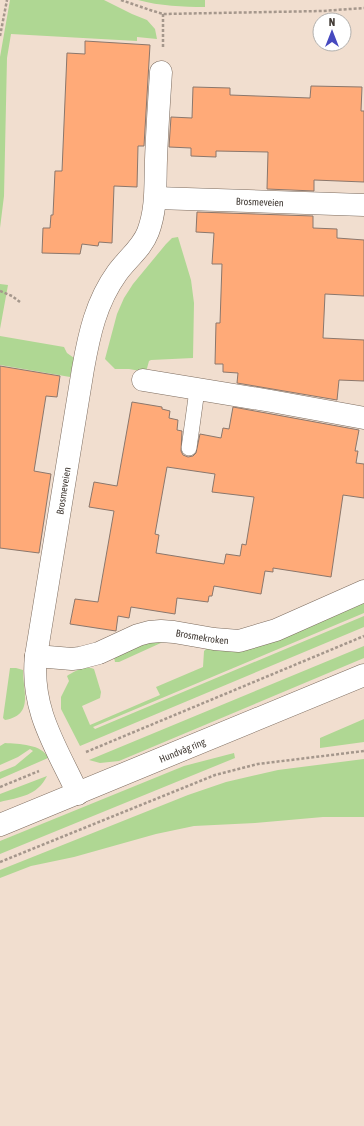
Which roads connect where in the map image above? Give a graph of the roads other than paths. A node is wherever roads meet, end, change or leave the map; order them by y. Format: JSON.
{"nodes":[{"id":1,"x":161,"y":72,"type":"road end"},
{"id":2,"x":156,"y":198,"type":"junction"},
{"id":3,"x":364,"y":205,"type":"edge"},
{"id":4,"x":143,"y":380,"type":"dead end"},
{"id":5,"x":197,"y":390,"type":"junction"},
{"id":6,"x":364,"y":418,"type":"edge"},
{"id":7,"x":188,"y":448,"type":"dead end"},
{"id":8,"x":364,"y":591,"type":"edge"},
{"id":9,"x":36,"y":656,"type":"junction"},
{"id":10,"x":364,"y":675,"type":"edge"},
{"id":11,"x":78,"y":794,"type":"junction"},
{"id":12,"x":0,"y":825,"type":"edge"}],
"edges":[{"from":1,"to":2,"type":"street","name":"Brosmeveien"},
{"from":2,"to":3,"type":"street","name":"Brosmeveien"},
{"from":2,"to":9,"type":"street","name":"Brosmeveien"},
{"from":4,"to":5,"type":"street"},
{"from":5,"to":6,"type":"street"},
{"from":5,"to":7,"type":"lane"},
{"from":8,"to":9,"type":"street","name":"Brosmekroken"},
{"from":9,"to":11,"type":"street","name":"Brosmeveien"},
{"from":10,"to":11,"type":"street","name":"Hundvåg ring"},
{"from":11,"to":12,"type":"street","name":"Hundvåg ring"}]}
